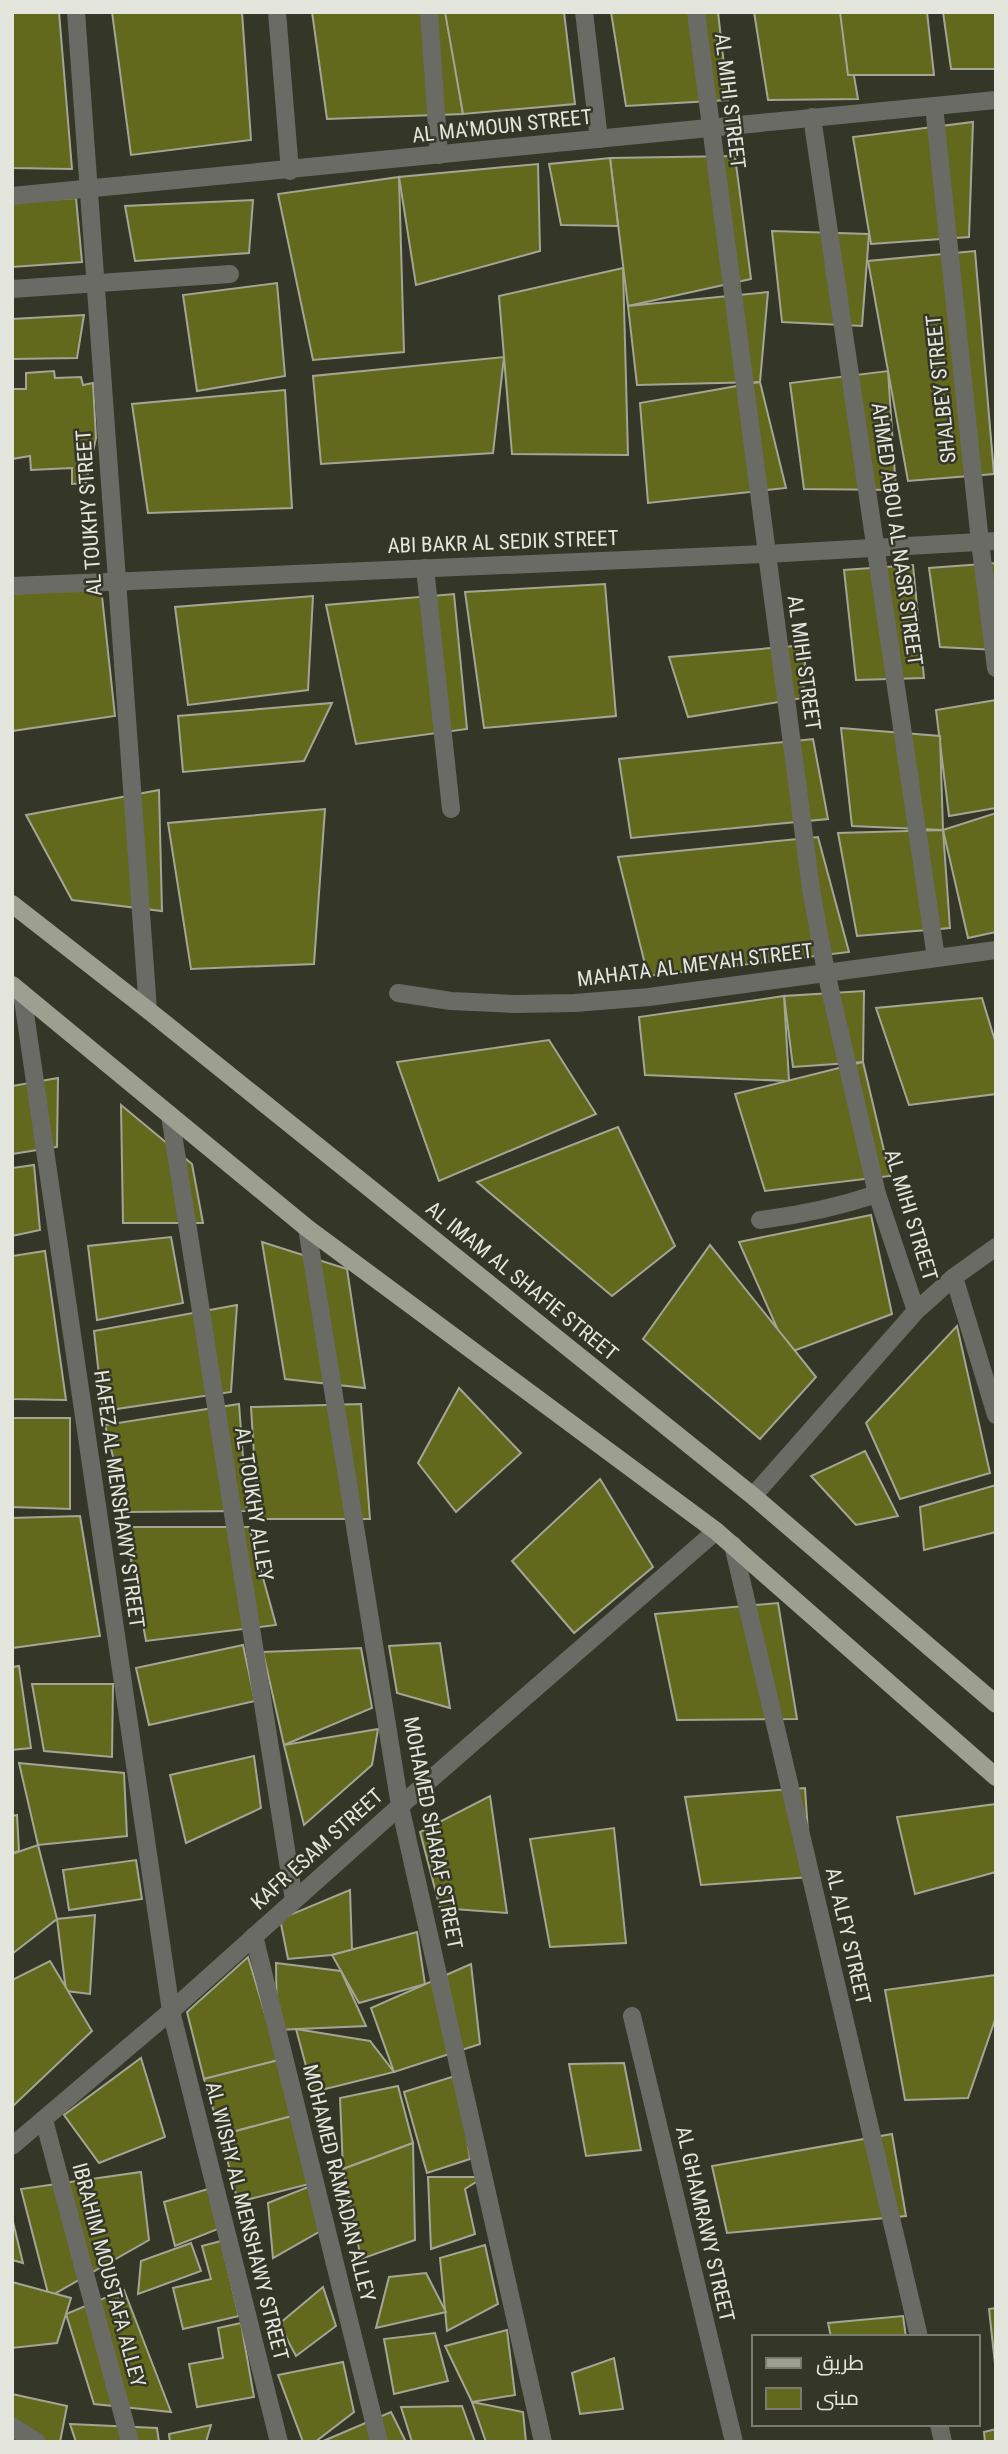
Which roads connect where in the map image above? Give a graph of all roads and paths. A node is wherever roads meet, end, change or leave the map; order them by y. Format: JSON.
{"nodes":[{"id":1,"x":76,"y":12,"type":"edge"},
{"id":2,"x":277,"y":12,"type":"edge"},
{"id":3,"x":429,"y":12,"type":"edge"},
{"id":4,"x":584,"y":12,"type":"edge"},
{"id":5,"x":696,"y":12,"type":"edge"},
{"id":6,"x":996,"y":100,"type":"edge"},
{"id":7,"x":934,"y":106,"type":"junction"},
{"id":8,"x":812,"y":117,"type":"junction"},
{"id":9,"x":711,"y":127,"type":"junction"},
{"id":10,"x":599,"y":139,"type":"junction"},
{"id":11,"x":439,"y":155,"type":"junction"},
{"id":12,"x":290,"y":171,"type":"junction"},
{"id":13,"x":89,"y":190,"type":"junction"},
{"id":14,"x":12,"y":196,"type":"edge"},
{"id":15,"x":230,"y":275,"type":"dead end"},
{"id":16,"x":94,"y":284,"type":"junction"},
{"id":17,"x":12,"y":289,"type":"edge"},
{"id":18,"x":988,"y":542,"type":"edge"},
{"id":19,"x":876,"y":548,"type":"junction"},
{"id":20,"x":766,"y":554,"type":"junction"},
{"id":21,"x":425,"y":568,"type":"junction"},
{"id":22,"x":117,"y":582,"type":"junction"},
{"id":23,"x":12,"y":586,"type":"edge"},
{"id":24,"x":996,"y":668,"type":"edge"},
{"id":25,"x":451,"y":809,"type":"dead end"},
{"id":26,"x":12,"y":904,"type":"edge"},
{"id":27,"x":996,"y":950,"type":"edge"},
{"id":28,"x":936,"y":958,"type":"junction"},
{"id":29,"x":826,"y":972,"type":"junction"},
{"id":30,"x":16,"y":991,"type":"edge"},
{"id":31,"x":398,"y":993,"type":"dead end"},
{"id":32,"x":148,"y":1010,"type":"junction"},
{"id":33,"x":170,"y":1115,"type":"junction"},
{"id":34,"x":877,"y":1194,"type":"junction"},
{"id":35,"x":760,"y":1220,"type":"dead end"},
{"id":36,"x":307,"y":1228,"type":"junction"},
{"id":37,"x":996,"y":1247,"type":"edge"},
{"id":38,"x":954,"y":1277,"type":"junction"},
{"id":39,"x":916,"y":1311,"type":"junction"},
{"id":40,"x":996,"y":1415,"type":"edge"},
{"id":41,"x":753,"y":1496,"type":"junction"},
{"id":42,"x":716,"y":1531,"type":"junction"},
{"id":43,"x":733,"y":1545,"type":"junction"},
{"id":44,"x":996,"y":1704,"type":"edge"},
{"id":45,"x":996,"y":1777,"type":"edge"},
{"id":46,"x":400,"y":1806,"type":"junction"},
{"id":47,"x":293,"y":1900,"type":"junction"},
{"id":48,"x":254,"y":1936,"type":"junction"},
{"id":49,"x":171,"y":2011,"type":"junction"},
{"id":50,"x":632,"y":2016,"type":"dead end"},
{"id":51,"x":44,"y":2120,"type":"junction"},
{"id":52,"x":12,"y":2146,"type":"edge"},
{"id":53,"x":919,"y":2335,"type":"edge"},
{"id":54,"x":12,"y":2426,"type":"edge"},
{"id":55,"x":37,"y":2442,"type":"edge"},
{"id":56,"x":131,"y":2442,"type":"edge"},
{"id":57,"x":279,"y":2442,"type":"edge"},
{"id":58,"x":379,"y":2442,"type":"edge"},
{"id":59,"x":543,"y":2442,"type":"edge"},
{"id":60,"x":734,"y":2442,"type":"edge"}],
"edges":[{"from":1,"to":13,"type":"street","name":"AL TOUKHY STREET"},
{"from":2,"to":12,"type":"street"},
{"from":3,"to":11,"type":"street"},
{"from":4,"to":10,"type":"street"},
{"from":5,"to":9,"type":"street","name":"AL MIHI STREET"},
{"from":6,"to":7,"type":"street","name":"AL MA'MOUN STREET"},
{"from":7,"to":8,"type":"street","name":"AL MA'MOUN STREET"},
{"from":7,"to":18,"type":"street","name":"SHALBEY STREET"},
{"from":8,"to":9,"type":"street","name":"AL MA'MOUN STREET"},
{"from":8,"to":19,"type":"street","name":"AHMED ABOU AL NASR STREET"},
{"from":9,"to":10,"type":"street","name":"AL MA'MOUN STREET"},
{"from":9,"to":20,"type":"street","name":"AL MIHI STREET"},
{"from":10,"to":11,"type":"street","name":"AL MA'MOUN STREET"},
{"from":11,"to":12,"type":"street","name":"AL MA'MOUN STREET"},
{"from":12,"to":13,"type":"street","name":"AL MA'MOUN STREET"},
{"from":13,"to":14,"type":"street","name":"AL MA'MOUN STREET"},
{"from":13,"to":16,"type":"street","name":"AL TOUKHY STREET"},
{"from":15,"to":16,"type":"street"},
{"from":16,"to":17,"type":"street"},
{"from":16,"to":22,"type":"street","name":"AL TOUKHY STREET"},
{"from":18,"to":19,"type":"street","name":"ABI BAKR AL SEDIK STREET"},
{"from":18,"to":24,"type":"street","name":"SHALBEY STREET"},
{"from":19,"to":20,"type":"street","name":"ABI BAKR AL SEDIK STREET"},
{"from":19,"to":28,"type":"street","name":"AHMED ABOU AL NASR STREET"},
{"from":20,"to":21,"type":"street","name":"ABI BAKR AL SEDIK STREET"},
{"from":20,"to":29,"type":"street","name":"AL MIHI STREET"},
{"from":21,"to":22,"type":"street","name":"ABI BAKR AL SEDIK STREET"},
{"from":21,"to":25,"type":"street"},
{"from":22,"to":23,"type":"street","name":"ABI BAKR AL SEDIK STREET"},
{"from":22,"to":32,"type":"street","name":"AL TOUKHY STREET"},
{"from":26,"to":32,"type":"main road","name":"AL IMAM AL SHAFIE STREET"},
{"from":27,"to":28,"type":"street","name":"MAHATA AL MEYAH STREET"},
{"from":28,"to":29,"type":"street","name":"MAHATA AL MEYAH STREET"},
{"from":29,"to":31,"type":"street","name":"MAHATA AL MEYAH STREET"},
{"from":29,"to":34,"type":"street","name":"AL MIHI STREET"},
{"from":30,"to":33,"type":"main road"},
{"from":30,"to":49,"type":"street","name":"HAFEZ AL MENSHAWY STREET"},
{"from":32,"to":41,"type":"main road","name":"AL IMAM AL SHAFIE STREET"},
{"from":33,"to":36,"type":"main road"},
{"from":33,"to":47,"type":"street","name":"AL TOUKHY ALLEY"},
{"from":34,"to":35,"type":"street"},
{"from":34,"to":39,"type":"street","name":"AL MIHI STREET"},
{"from":36,"to":42,"type":"main road"},
{"from":36,"to":46,"type":"street","name":"MOHAMED SHARAF STREET"},
{"from":37,"to":38,"type":"street"},
{"from":38,"to":39,"type":"street"},
{"from":38,"to":40,"type":"street"},
{"from":39,"to":41,"type":"street"},
{"from":41,"to":44,"type":"main road","name":"AL IMAM AL SHAFIE STREET"},
{"from":42,"to":43,"type":"main road"},
{"from":42,"to":46,"type":"street","name":"KAFR ESAM STREET"},
{"from":43,"to":45,"type":"main road"},
{"from":43,"to":53,"type":"street","name":"AL ALFY STREET"},
{"from":46,"to":47,"type":"street","name":"KAFR ESAM STREET"},
{"from":46,"to":59,"type":"street","name":"MOHAMED SHARAF STREET"},
{"from":47,"to":48,"type":"street","name":"KAFR ESAM STREET"},
{"from":48,"to":49,"type":"street","name":"KAFR ESAM STREET"},
{"from":48,"to":58,"type":"street","name":"MOHAMED RAMADAN ALLEY"},
{"from":49,"to":51,"type":"street","name":"KAFR ESAM STREET"},
{"from":49,"to":57,"type":"street","name":"AL WISHY AL MENSHAWY STREET"},
{"from":50,"to":60,"type":"street","name":"AL GHAMRAWY STREET"},
{"from":51,"to":52,"type":"street","name":"KAFR ESAM STREET"},
{"from":51,"to":56,"type":"street","name":"IBRAHIM MOUSTAFA ALLEY"},
{"from":54,"to":55,"type":"street"}]}
